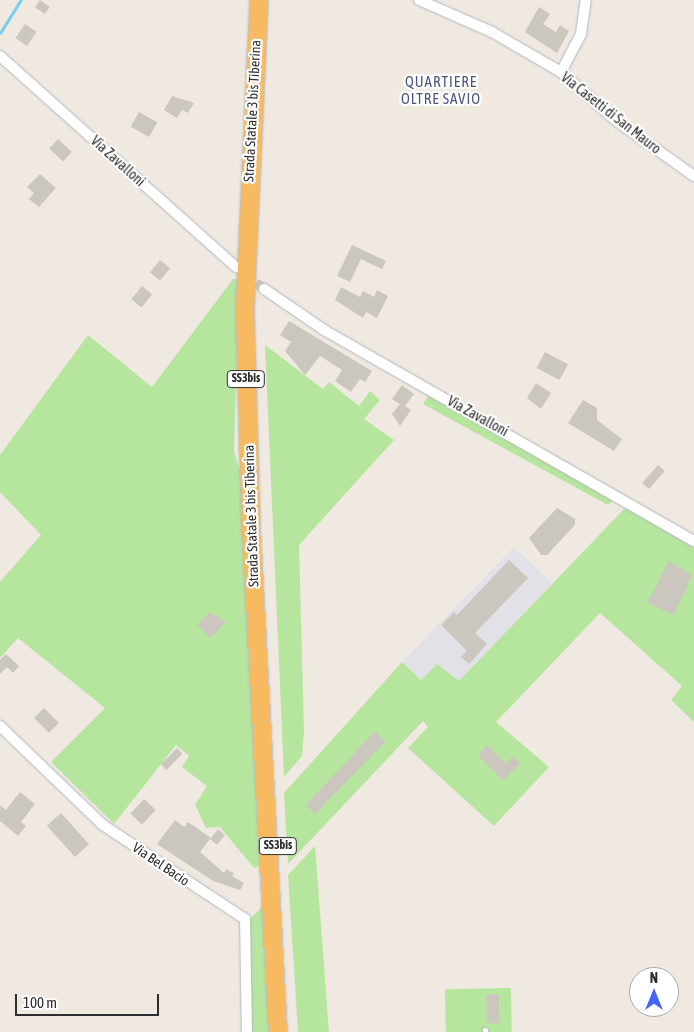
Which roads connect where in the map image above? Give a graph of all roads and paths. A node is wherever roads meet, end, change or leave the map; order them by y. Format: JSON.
{"nodes":[{"id":1,"x":258,"y":0,"type":"edge"},
{"id":2,"x":270,"y":0,"type":"edge"},
{"id":3,"x":419,"y":0,"type":"edge"},
{"id":4,"x":586,"y":0,"type":"edge"},
{"id":5,"x":0,"y":56,"type":"edge"},
{"id":6,"x":562,"y":72,"type":"junction"},
{"id":7,"x":694,"y":176,"type":"edge"},
{"id":8,"x":236,"y":267,"type":"tunnel mouth"},
{"id":9,"x":264,"y":289,"type":"tunnel mouth"},
{"id":10,"x":694,"y":541,"type":"edge"},
{"id":11,"x":0,"y":726,"type":"edge"},
{"id":12,"x":268,"y":757,"type":"junction"},
{"id":13,"x":277,"y":936,"type":"junction"},
{"id":14,"x":247,"y":1032,"type":"edge"},
{"id":15,"x":278,"y":1032,"type":"edge"},
{"id":16,"x":289,"y":1032,"type":"edge"}],
"edges":[{"from":1,"to":12,"type":"highway","name":"Strada Statale 3 bis Tiberina","number":"SS3bis"},
{"from":2,"to":12,"type":"highway","name":"Strada Statale 3 bis Tiberina","number":"SS3bis"},
{"from":3,"to":6,"type":"street","name":"Via Casetti di San Mauro"},
{"from":4,"to":6,"type":"street"},
{"from":5,"to":8,"type":"street","name":"Via Zavalloni"},
{"from":6,"to":7,"type":"street","name":"Via Casetti di San Mauro"},
{"from":9,"to":10,"type":"street","name":"Via Zavalloni"},
{"from":11,"to":14,"type":"street","name":"Via Bel Bacio"},
{"from":12,"to":13,"type":"highway","name":"Strada Statale 3 bis Tiberina","number":"SS3bis"},
{"from":13,"to":15,"type":"highway","name":"Strada Statale 3 bis Tiberina","number":"SS3bis"},
{"from":13,"to":16,"type":"highway","name":"Strada Statale 3 bis Tiberina","number":"SS3bis"}]}
